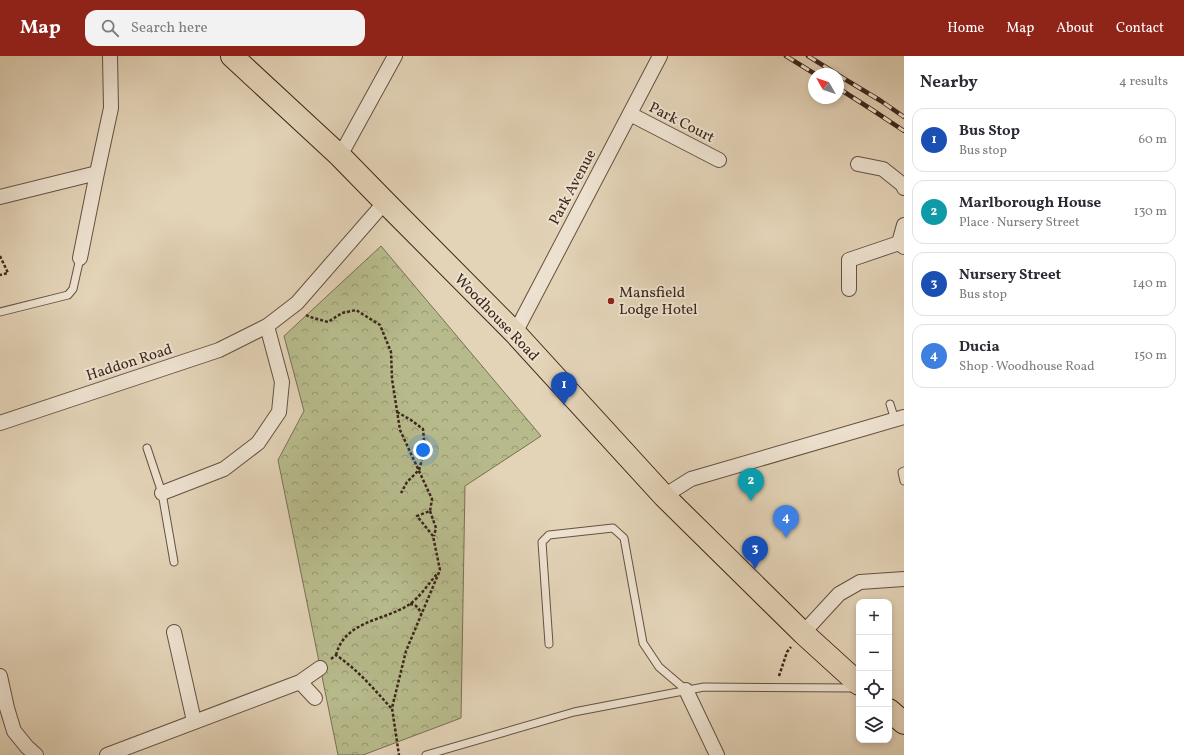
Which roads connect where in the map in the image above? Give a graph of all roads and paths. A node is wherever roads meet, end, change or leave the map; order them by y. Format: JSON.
{"nodes":[{"id":1,"x":110,"y":56,"type":"edge"},
{"id":2,"x":232,"y":56,"type":"edge"},
{"id":3,"x":395,"y":56,"type":"edge"},
{"id":4,"x":660,"y":56,"type":"edge"},
{"id":5,"x":630,"y":114,"type":"junction"},
{"id":6,"x":340,"y":156,"type":"junction"},
{"id":7,"x":719,"y":160,"type":"dead end"},
{"id":8,"x":858,"y":164,"type":"dead end"},
{"id":9,"x":97,"y":173,"type":"junction"},
{"id":10,"x":904,"y":188,"type":"edge"},
{"id":11,"x":0,"y":197,"type":"edge"},
{"id":12,"x":385,"y":202,"type":"junction"},
{"id":13,"x":904,"y":225,"type":"edge"},
{"id":14,"x":901,"y":245,"type":"edge"},
{"id":15,"x":0,"y":256,"type":"edge"},
{"id":16,"x":80,"y":258,"type":"joint"},
{"id":17,"x":0,"y":275,"type":"edge"},
{"id":18,"x":849,"y":289,"type":"dead end"},
{"id":19,"x":297,"y":303,"type":"junction"},
{"id":20,"x":0,"y":312,"type":"edge"},
{"id":21,"x":267,"y":326,"type":"junction"},
{"id":22,"x":515,"y":334,"type":"junction"},
{"id":23,"x":890,"y":404,"type":"dead end"},
{"id":24,"x":397,"y":412,"type":"junction"},
{"id":25,"x":900,"y":418,"type":"edge"},
{"id":26,"x":0,"y":423,"type":"edge"},
{"id":27,"x":147,"y":448,"type":"dead end"},
{"id":28,"x":419,"y":470,"type":"junction"},
{"id":29,"x":904,"y":471,"type":"edge"},
{"id":30,"x":904,"y":481,"type":"edge"},
{"id":31,"x":162,"y":493,"type":"junction"},
{"id":32,"x":401,"y":493,"type":"dead end"},
{"id":33,"x":664,"y":496,"type":"junction"},
{"id":34,"x":430,"y":511,"type":"junction"},
{"id":35,"x":434,"y":536,"type":"junction"},
{"id":36,"x":174,"y":562,"type":"dead end"},
{"id":37,"x":440,"y":570,"type":"junction"},
{"id":38,"x":904,"y":579,"type":"edge"},
{"id":39,"x":410,"y":604,"type":"junction"},
{"id":40,"x":421,"y":615,"type":"junction"},
{"id":41,"x":174,"y":632,"type":"dead end"},
{"id":42,"x":802,"y":633,"type":"junction"},
{"id":43,"x":549,"y":644,"type":"dead end"},
{"id":44,"x":336,"y":655,"type":"junction"},
{"id":45,"x":320,"y":668,"type":"joint"},
{"id":46,"x":0,"y":676,"type":"edge"},
{"id":47,"x":856,"y":681,"type":"edge"},
{"id":48,"x":300,"y":682,"type":"junction"},
{"id":49,"x":776,"y":688,"type":"junction"},
{"id":50,"x":856,"y":688,"type":"edge"},
{"id":51,"x":686,"y":690,"type":"junction"},
{"id":52,"x":315,"y":698,"type":"dead end"},
{"id":53,"x":392,"y":708,"type":"junction"},
{"id":54,"x":892,"y":713,"type":"edge"},
{"id":55,"x":194,"y":721,"type":"junction"},
{"id":56,"x":904,"y":723,"type":"edge"},
{"id":57,"x":36,"y":755,"type":"edge"},
{"id":58,"x":107,"y":755,"type":"edge"},
{"id":59,"x":399,"y":755,"type":"edge"},
{"id":60,"x":426,"y":755,"type":"edge"},
{"id":61,"x":717,"y":755,"type":"edge"}],
"edges":[{"from":1,"to":9,"type":"street"},
{"from":2,"to":6,"type":"highway","name":"Woodhouse Road"},
{"from":3,"to":6,"type":"street"},
{"from":4,"to":5,"type":"street","name":"Park Avenue"},
{"from":5,"to":7,"type":"street","name":"Park Court"},
{"from":5,"to":22,"type":"street","name":"Park Avenue"},
{"from":6,"to":12,"type":"highway","name":"Woodhouse Road"},
{"from":8,"to":10,"type":"street"},
{"from":9,"to":11,"type":"street"},
{"from":9,"to":16,"type":"street"},
{"from":12,"to":19,"type":"street","name":"Haddon Road"},
{"from":12,"to":22,"type":"highway","name":"Woodhouse Road"},
{"from":13,"to":14,"type":"street"},
{"from":14,"to":18,"type":"street"},
{"from":15,"to":17,"type":"path"},
{"from":16,"to":20,"type":"lane"},
{"from":19,"to":21,"type":"street","name":"Haddon Road"},
{"from":19,"to":24,"type":"path"},
{"from":21,"to":26,"type":"street","name":"Haddon Road"},
{"from":21,"to":31,"type":"street"},
{"from":22,"to":33,"type":"highway","name":"Woodhouse Road"},
{"from":23,"to":25,"type":"lane"},
{"from":24,"to":28,"type":"path"},
{"from":24,"to":28,"type":"path"},
{"from":25,"to":33,"type":"street"},
{"from":27,"to":31,"type":"lane"},
{"from":28,"to":32,"type":"path"},
{"from":28,"to":34,"type":"path"},
{"from":29,"to":30,"type":"lane"},
{"from":31,"to":36,"type":"lane"},
{"from":33,"to":42,"type":"highway","name":"Woodhouse Road"},
{"from":34,"to":35,"type":"path"},
{"from":34,"to":35,"type":"path"},
{"from":35,"to":37,"type":"path"},
{"from":37,"to":39,"type":"path"},
{"from":37,"to":40,"type":"path"},
{"from":38,"to":42,"type":"street"},
{"from":39,"to":40,"type":"path"},
{"from":39,"to":44,"type":"path"},
{"from":40,"to":53,"type":"path"},
{"from":41,"to":55,"type":"street"},
{"from":42,"to":47,"type":"highway","name":"Woodhouse Road"},
{"from":42,"to":49,"type":"path"},
{"from":43,"to":51,"type":"lane"},
{"from":44,"to":45,"type":"path"},
{"from":44,"to":53,"type":"path"},
{"from":45,"to":48,"type":"street"},
{"from":46,"to":57,"type":"street"},
{"from":48,"to":52,"type":"street"},
{"from":48,"to":55,"type":"street"},
{"from":49,"to":50,"type":"lane"},
{"from":49,"to":51,"type":"lane"},
{"from":51,"to":60,"type":"lane"},
{"from":51,"to":61,"type":"street"},
{"from":53,"to":59,"type":"path"},
{"from":54,"to":56,"type":"highway"},
{"from":55,"to":58,"type":"street"}]}
